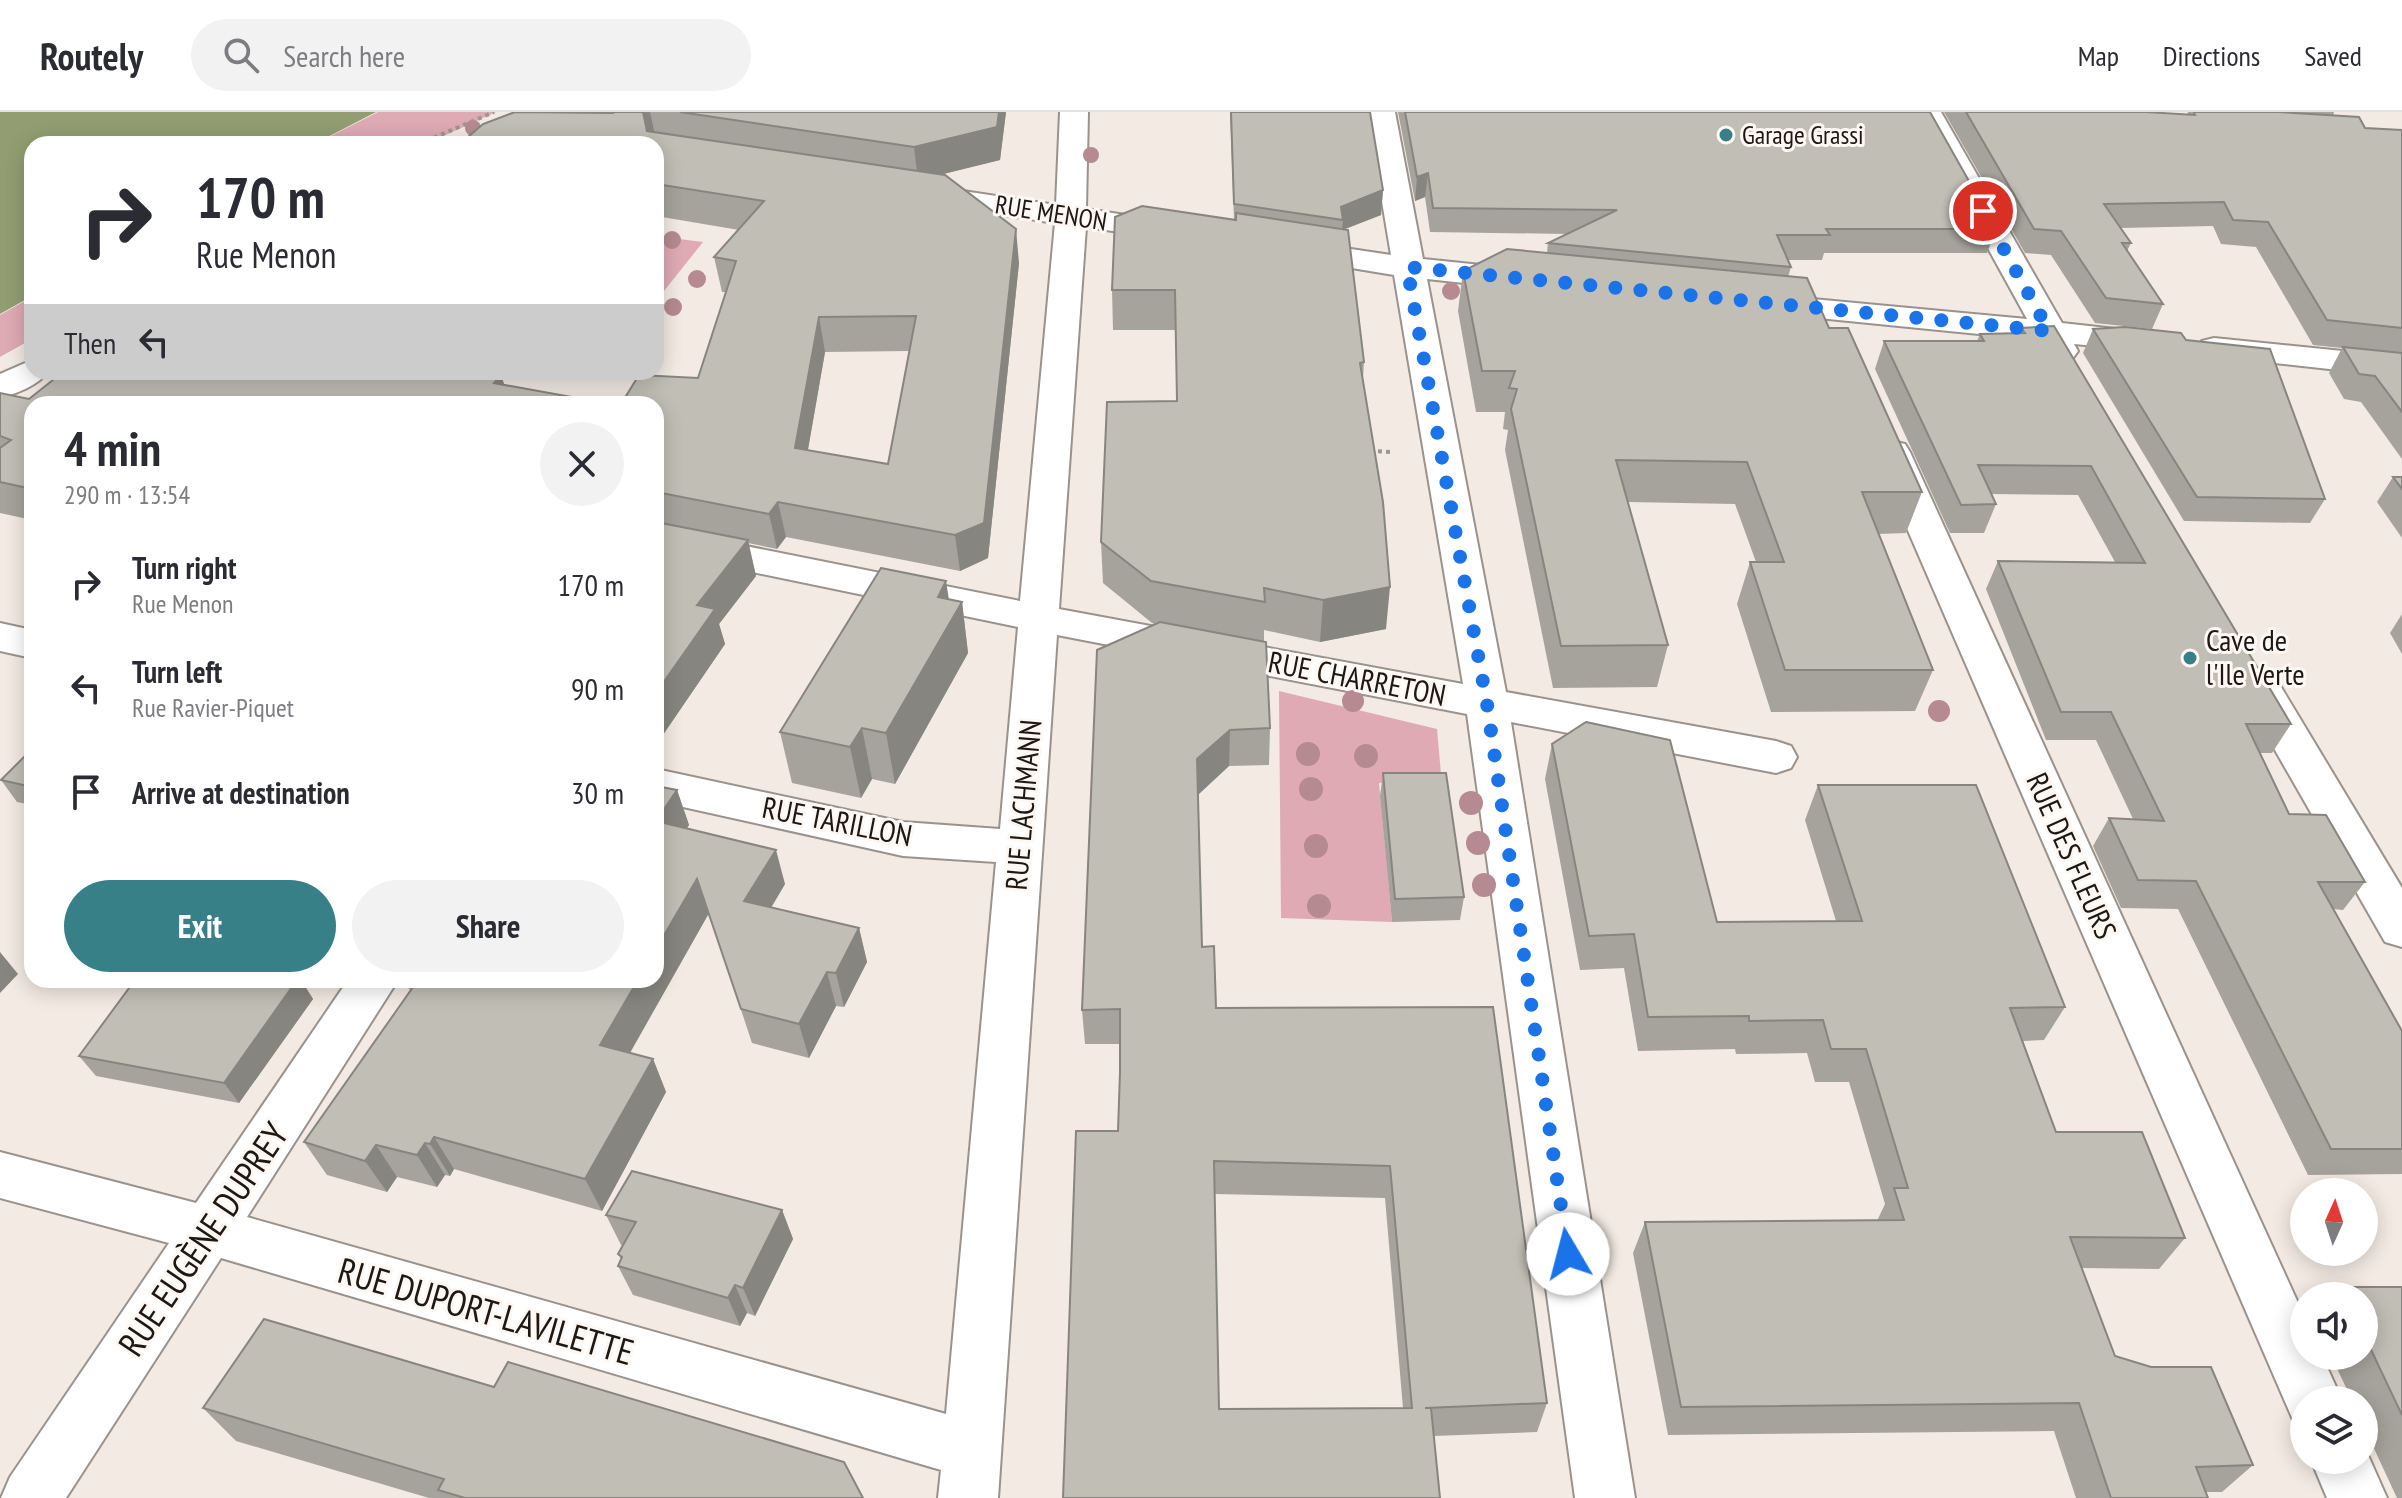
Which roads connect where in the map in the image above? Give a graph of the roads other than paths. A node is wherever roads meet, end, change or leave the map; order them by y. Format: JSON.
{"nodes":[{"id":1,"x":1074,"y":112,"type":"edge"},
{"id":2,"x":1381,"y":112,"type":"edge"},
{"id":3,"x":1927,"y":112,"type":"edge"},
{"id":4,"x":887,"y":188,"type":"edge"},
{"id":5,"x":1071,"y":216,"type":"junction"},
{"id":6,"x":1203,"y":236,"type":"edge"},
{"id":7,"x":1265,"y":246,"type":"edge"},
{"id":8,"x":1407,"y":267,"type":"junction"},
{"id":9,"x":1550,"y":282,"type":"edge"},
{"id":10,"x":1736,"y":301,"type":"edge"},
{"id":11,"x":1829,"y":311,"type":"junction"},
{"id":12,"x":2049,"y":331,"type":"junction"},
{"id":13,"x":1848,"y":355,"type":"edge"},
{"id":14,"x":2402,"y":367,"type":"edge"},
{"id":15,"x":24,"y":380,"type":"edge"},
{"id":16,"x":2081,"y":385,"type":"edge"},
{"id":17,"x":7,"y":401,"type":"edge"},
{"id":18,"x":1874,"y":413,"type":"edge"},
{"id":19,"x":664,"y":542,"type":"edge"},
{"id":20,"x":1039,"y":618,"type":"junction"},
{"id":21,"x":0,"y":637,"type":"edge"},
{"id":22,"x":24,"y":642,"type":"edge"},
{"id":23,"x":2240,"y":654,"type":"edge"},
{"id":24,"x":1487,"y":704,"type":"junction"},
{"id":25,"x":1776,"y":757,"type":"dead end"},
{"id":26,"x":664,"y":787,"type":"edge"},
{"id":27,"x":1021,"y":847,"type":"junction"},
{"id":28,"x":2388,"y":884,"type":"edge"},
{"id":29,"x":2402,"y":929,"type":"edge"},
{"id":30,"x":369,"y":988,"type":"edge"},
{"id":31,"x":0,"y":1175,"type":"edge"},
{"id":32,"x":209,"y":1230,"type":"junction"},
{"id":33,"x":2307,"y":1386,"type":"edge"},
{"id":34,"x":970,"y":1474,"type":"edge"},
{"id":35,"x":2346,"y":1474,"type":"edge"},
{"id":36,"x":31,"y":1498,"type":"edge"},
{"id":37,"x":1605,"y":1498,"type":"edge"},
{"id":38,"x":2357,"y":1498,"type":"edge"}],
"edges":[{"from":1,"to":5,"type":"street","name":"RUE LACHMANN"},
{"from":2,"to":8,"type":"street"},
{"from":3,"to":12,"type":"street"},
{"from":4,"to":5,"type":"street","name":"RUE MENON"},
{"from":5,"to":6,"type":"street","name":"RUE MENON"},
{"from":5,"to":20,"type":"street","name":"RUE LACHMANN"},
{"from":7,"to":8,"type":"street"},
{"from":8,"to":9,"type":"street"},
{"from":8,"to":24,"type":"street"},
{"from":10,"to":11,"type":"street"},
{"from":11,"to":12,"type":"street"},
{"from":11,"to":13,"type":"street"},
{"from":12,"to":14,"type":"street"},
{"from":12,"to":16,"type":"street"},
{"from":15,"to":17,"type":"street"},
{"from":18,"to":33,"type":"street","name":"RUE DES FLEURS"},
{"from":19,"to":20,"type":"street","name":"RUE CHARRETON"},
{"from":20,"to":24,"type":"street","name":"RUE CHARRETON"},
{"from":20,"to":27,"type":"street","name":"RUE LACHMANN"},
{"from":21,"to":22,"type":"street"},
{"from":23,"to":28,"type":"street"},
{"from":24,"to":25,"type":"street","name":"RUE CHARRETON"},
{"from":24,"to":37,"type":"street"},
{"from":26,"to":27,"type":"street","name":"RUE TARILLON"},
{"from":27,"to":34,"type":"street","name":"RUE LACHMANN"},
{"from":28,"to":29,"type":"street"},
{"from":30,"to":32,"type":"street","name":"RUE EUGÈNE DUPREY"},
{"from":31,"to":32,"type":"street","name":"RUE DUPORT-LAVILETTE"},
{"from":32,"to":34,"type":"street","name":"RUE DUPORT-LAVILETTE"},
{"from":32,"to":36,"type":"street","name":"RUE EUGÈNE DUPREY"},
{"from":35,"to":38,"type":"street"}]}
